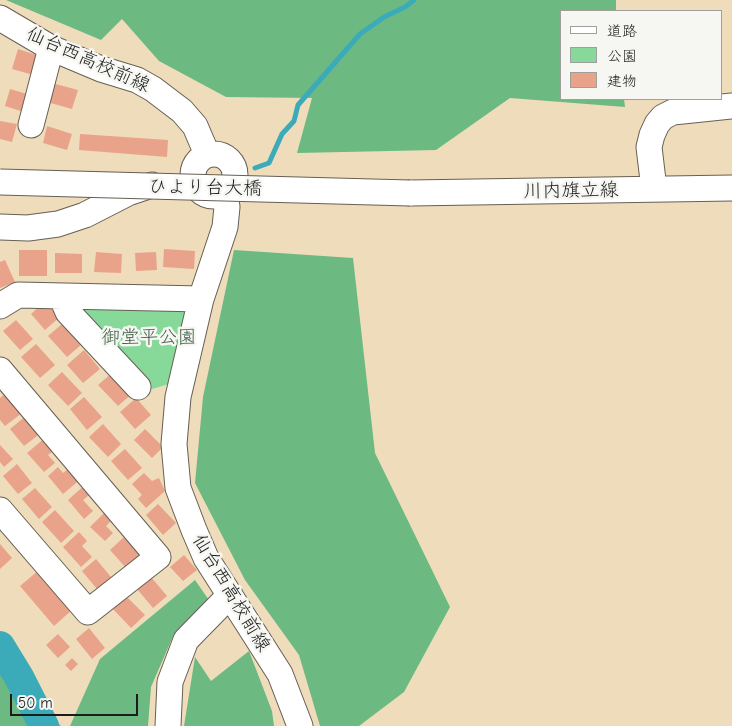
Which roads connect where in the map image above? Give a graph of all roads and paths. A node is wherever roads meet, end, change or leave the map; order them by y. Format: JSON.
{"nodes":[{"id":1,"x":0,"y":18,"type":"edge"},
{"id":2,"x":51,"y":48,"type":"junction"},
{"id":3,"x":732,"y":106,"type":"edge"},
{"id":4,"x":31,"y":125,"type":"dead end"},
{"id":5,"x":207,"y":154,"type":"junction"},
{"id":6,"x":192,"y":180,"type":"junction"},
{"id":7,"x":0,"y":182,"type":"edge"},
{"id":8,"x":732,"y":188,"type":"edge"},
{"id":9,"x":654,"y":189,"type":"junction"},
{"id":10,"x":225,"y":193,"type":"junction"},
{"id":11,"x":410,"y":193,"type":"joint"},
{"id":12,"x":0,"y":226,"type":"edge"},
{"id":13,"x":61,"y":296,"type":"junction"},
{"id":14,"x":201,"y":299,"type":"junction"},
{"id":15,"x":0,"y":306,"type":"edge"},
{"id":16,"x":0,"y":370,"type":"edge"},
{"id":17,"x":138,"y":387,"type":"dead end"},
{"id":18,"x":0,"y":510,"type":"edge"},
{"id":19,"x":230,"y":595,"type":"junction"},
{"id":20,"x":168,"y":725,"type":"edge"},
{"id":21,"x":300,"y":726,"type":"edge"}],
"edges":[{"from":1,"to":2,"type":"street","name":"仙台西高校前線"},
{"from":2,"to":4,"type":"street"},
{"from":2,"to":5,"type":"street","name":"仙台西高校前線"},
{"from":3,"to":9,"type":"street"},
{"from":5,"to":6,"type":"street"},
{"from":5,"to":10,"type":"street"},
{"from":6,"to":10,"type":"street"},
{"from":6,"to":12,"type":"street"},
{"from":7,"to":11,"type":"street","name":"ひより台大橋","bridge":true},
{"from":8,"to":9,"type":"street","name":"川内旗立線"},
{"from":9,"to":11,"type":"street","name":"川内旗立線"},
{"from":10,"to":14,"type":"street","name":"仙台西高校前線"},
{"from":13,"to":14,"type":"street"},
{"from":13,"to":15,"type":"street"},
{"from":13,"to":17,"type":"street"},
{"from":14,"to":19,"type":"street","name":"仙台西高校前線"},
{"from":16,"to":18,"type":"street"},
{"from":19,"to":20,"type":"street"},
{"from":19,"to":21,"type":"street","name":"仙台西高校前線"}]}
